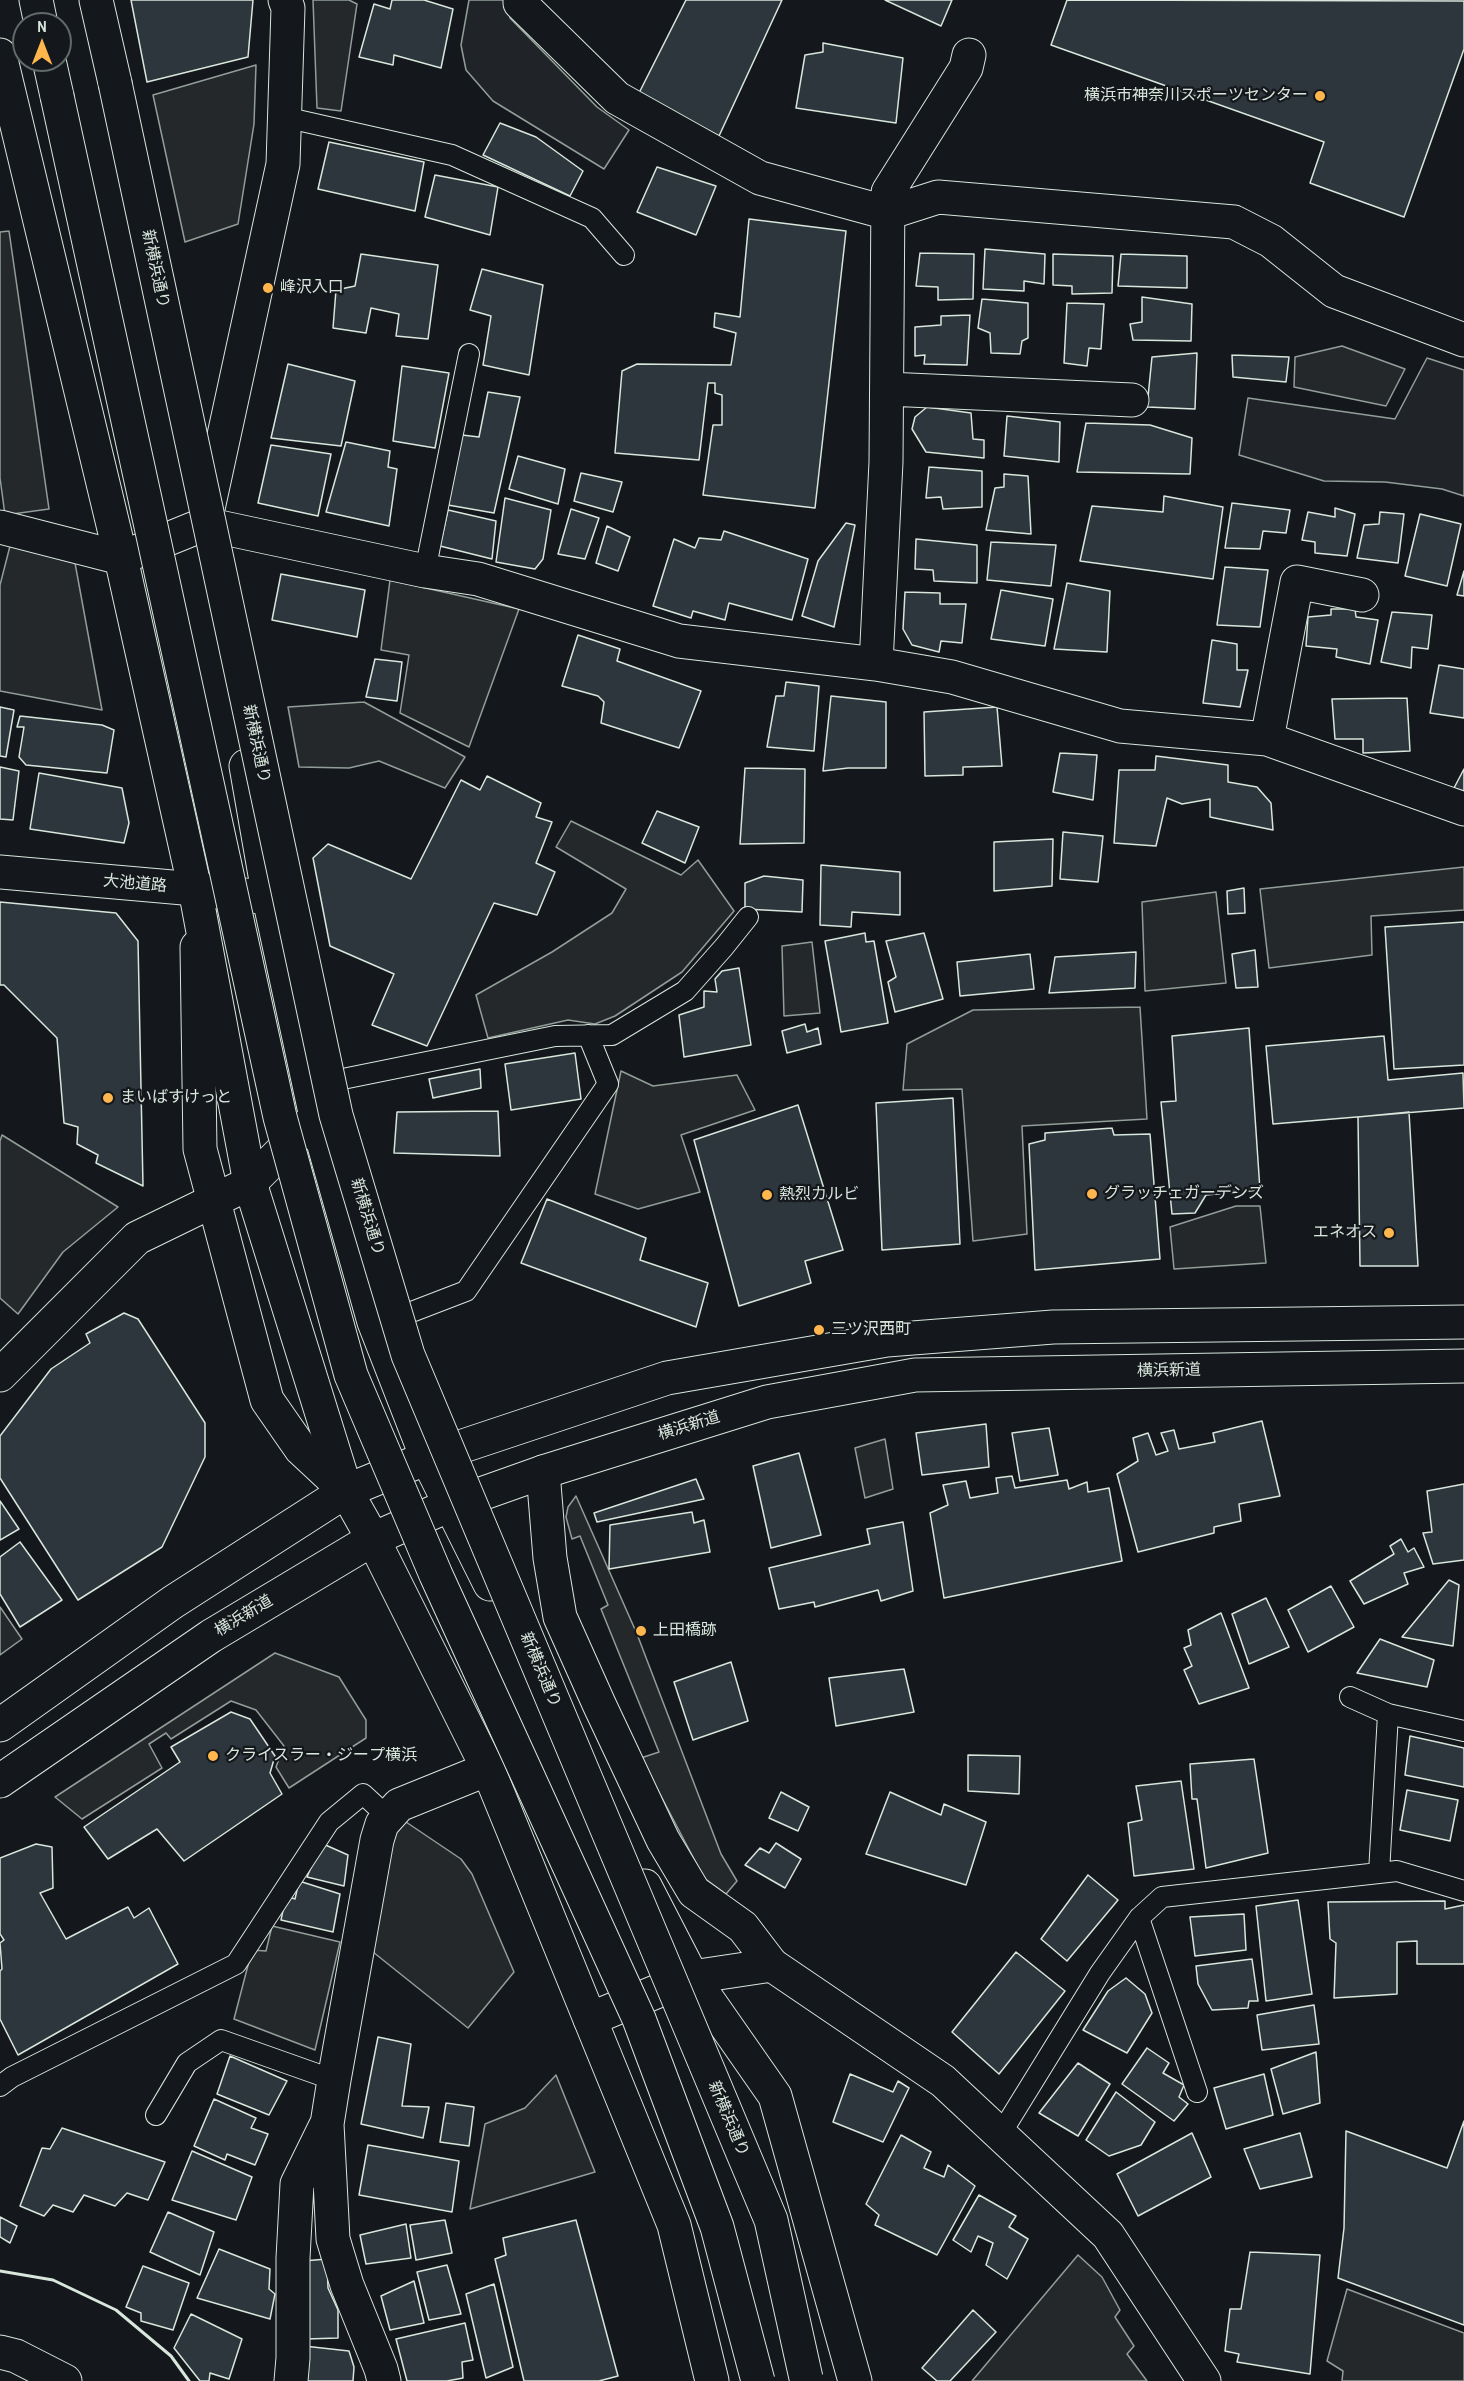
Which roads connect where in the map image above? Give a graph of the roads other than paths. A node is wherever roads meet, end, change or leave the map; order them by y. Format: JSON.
{"nodes":[{"id":1,"x":96,"y":0,"type":"edge"},
{"id":2,"x":520,"y":0,"type":"edge"},
{"id":3,"x":289,"y":3,"type":"edge"},
{"id":4,"x":0,"y":55,"type":"edge"},
{"id":5,"x":969,"y":55,"type":"dead end"},
{"id":6,"x":52,"y":72,"type":"edge"},
{"id":7,"x":284,"y":117,"type":"junction"},
{"id":8,"x":888,"y":213,"type":"junction"},
{"id":9,"x":624,"y":255,"type":"dead end"},
{"id":10,"x":1464,"y":340,"type":"edge"},
{"id":11,"x":469,"y":354,"type":"dead end"},
{"id":12,"x":887,"y":389,"type":"junction"},
{"id":13,"x":1132,"y":400,"type":"dead end"},
{"id":14,"x":205,"y":524,"type":"junction"},
{"id":15,"x":0,"y":527,"type":"edge"},
{"id":16,"x":122,"y":558,"type":"junction"},
{"id":17,"x":425,"y":571,"type":"junction"},
{"id":18,"x":1362,"y":595,"type":"dead end"},
{"id":19,"x":876,"y":663,"type":"junction"},
{"id":20,"x":1267,"y":739,"type":"junction"},
{"id":21,"x":1464,"y":809,"type":"edge"},
{"id":22,"x":0,"y":872,"type":"edge"},
{"id":23,"x":195,"y":889,"type":"junction"},
{"id":24,"x":269,"y":898,"type":"junction"},
{"id":25,"x":748,"y":917,"type":"dead end"},
{"id":26,"x":588,"y":1035,"type":"junction"},
{"id":27,"x":310,"y":1085,"type":"junction"},
{"id":28,"x":316,"y":1117,"type":"junction"},
{"id":29,"x":250,"y":1183,"type":"junction"},
{"id":30,"x":213,"y":1202,"type":"junction"},
{"id":31,"x":374,"y":1322,"type":"junction"},
{"id":32,"x":1464,"y":1322,"type":"edge"},
{"id":33,"x":1464,"y":1366,"type":"edge"},
{"id":34,"x":0,"y":1375,"type":"edge"},
{"id":35,"x":427,"y":1458,"type":"junction"},
{"id":36,"x":543,"y":1472,"type":"junction"},
{"id":37,"x":346,"y":1491,"type":"junction"},
{"id":38,"x":450,"y":1505,"type":"junction"},
{"id":39,"x":373,"y":1539,"type":"junction"},
{"id":40,"x":1350,"y":1697,"type":"dead end"},
{"id":41,"x":1388,"y":1714,"type":"junction"},
{"id":42,"x":0,"y":1725,"type":"edge"},
{"id":43,"x":1464,"y":1731,"type":"edge"},
{"id":44,"x":488,"y":1769,"type":"junction"},
{"id":45,"x":0,"y":1781,"type":"edge"},
{"id":46,"x":388,"y":1817,"type":"junction"},
{"id":47,"x":1378,"y":1873,"type":"junction"},
{"id":48,"x":1464,"y":1891,"type":"edge"},
{"id":49,"x":1139,"y":1918,"type":"junction"},
{"id":50,"x":772,"y":1965,"type":"junction"},
{"id":51,"x":692,"y":1977,"type":"junction"},
{"id":52,"x":590,"y":2019,"type":"junction"},
{"id":53,"x":334,"y":2080,"type":"junction"},
{"id":54,"x":0,"y":2086,"type":"edge"},
{"id":55,"x":1197,"y":2092,"type":"dead end"},
{"id":56,"x":156,"y":2115,"type":"dead end"},
{"id":57,"x":327,"y":2124,"type":"junction"},
{"id":58,"x":1000,"y":2135,"type":"junction"},
{"id":59,"x":0,"y":2352,"type":"edge"},
{"id":60,"x":807,"y":2379,"type":"edge"},
{"id":61,"x":65,"y":2381,"type":"edge"},
{"id":62,"x":291,"y":2381,"type":"edge"},
{"id":63,"x":384,"y":2381,"type":"edge"},
{"id":64,"x":712,"y":2381,"type":"edge"},
{"id":65,"x":758,"y":2381,"type":"edge"},
{"id":66,"x":855,"y":2381,"type":"edge"},
{"id":67,"x":1204,"y":2381,"type":"edge"}],
"edges":[{"from":1,"to":60,"type":"main road","name":"新横浜通り","bridge":true},
{"from":2,"to":8,"type":"main road"},
{"from":3,"to":7,"type":"main road"},
{"from":4,"to":16,"type":"main road"},
{"from":5,"to":8,"type":"main road"},
{"from":6,"to":65,"type":"main road","bridge":true},
{"from":7,"to":9,"type":"lane"},
{"from":7,"to":14,"type":"main road"},
{"from":8,"to":10,"type":"main road"},
{"from":8,"to":12,"type":"main road"},
{"from":11,"to":17,"type":"lane"},
{"from":12,"to":13,"type":"main road"},
{"from":12,"to":19,"type":"main road"},
{"from":14,"to":16,"type":"main road"},
{"from":14,"to":17,"type":"main road"},
{"from":14,"to":24,"type":"main road"},
{"from":15,"to":16,"type":"main road"},
{"from":16,"to":23,"type":"main road"},
{"from":17,"to":19,"type":"main road"},
{"from":18,"to":20,"type":"main road"},
{"from":19,"to":20,"type":"main road"},
{"from":20,"to":21,"type":"main road"},
{"from":22,"to":23,"type":"main road","name":"大池道路"},
{"from":23,"to":24,"type":"main road","name":"大池道路"},
{"from":23,"to":29,"type":"main road"},
{"from":23,"to":30,"type":"main road"},
{"from":24,"to":27,"type":"main road"},
{"from":25,"to":26,"type":"lane"},
{"from":26,"to":27,"type":"lane"},
{"from":26,"to":31,"type":"lane"},
{"from":27,"to":28,"type":"main road"},
{"from":28,"to":29,"type":"main road"},
{"from":28,"to":31,"type":"main road"},
{"from":29,"to":30,"type":"main road"},
{"from":29,"to":37,"type":"main road"},
{"from":30,"to":34,"type":"main road"},
{"from":30,"to":37,"type":"main road"},
{"from":31,"to":35,"type":"main road"},
{"from":32,"to":35,"type":"main road"},
{"from":33,"to":36,"type":"main road","name":"横浜新道"},
{"from":35,"to":37,"type":"main road"},
{"from":35,"to":38,"type":"main road"},
{"from":36,"to":38,"type":"main road","name":"横浜新道"},
{"from":36,"to":50,"type":"main road"},
{"from":37,"to":39,"type":"main road"},
{"from":37,"to":42,"type":"main road"},
{"from":38,"to":39,"type":"main road","name":"横浜新道"},
{"from":38,"to":51,"type":"main road"},
{"from":39,"to":44,"type":"main road"},
{"from":39,"to":45,"type":"main road","name":"横浜新道"},
{"from":40,"to":41,"type":"lane"},
{"from":41,"to":43,"type":"lane"},
{"from":41,"to":47,"type":"lane"},
{"from":44,"to":46,"type":"main road"},
{"from":44,"to":52,"type":"main road"},
{"from":46,"to":53,"type":"main road"},
{"from":46,"to":54,"type":"lane"},
{"from":47,"to":48,"type":"lane"},
{"from":47,"to":49,"type":"lane"},
{"from":49,"to":55,"type":"lane"},
{"from":49,"to":58,"type":"lane"},
{"from":50,"to":51,"type":"main road"},
{"from":50,"to":58,"type":"main road"},
{"from":51,"to":52,"type":"main road"},
{"from":51,"to":66,"type":"main road"},
{"from":52,"to":64,"type":"main road"},
{"from":53,"to":56,"type":"lane"},
{"from":53,"to":57,"type":"main road"},
{"from":57,"to":62,"type":"main road"},
{"from":57,"to":63,"type":"main road"},
{"from":58,"to":67,"type":"main road"},
{"from":59,"to":61,"type":"main road"}]}
